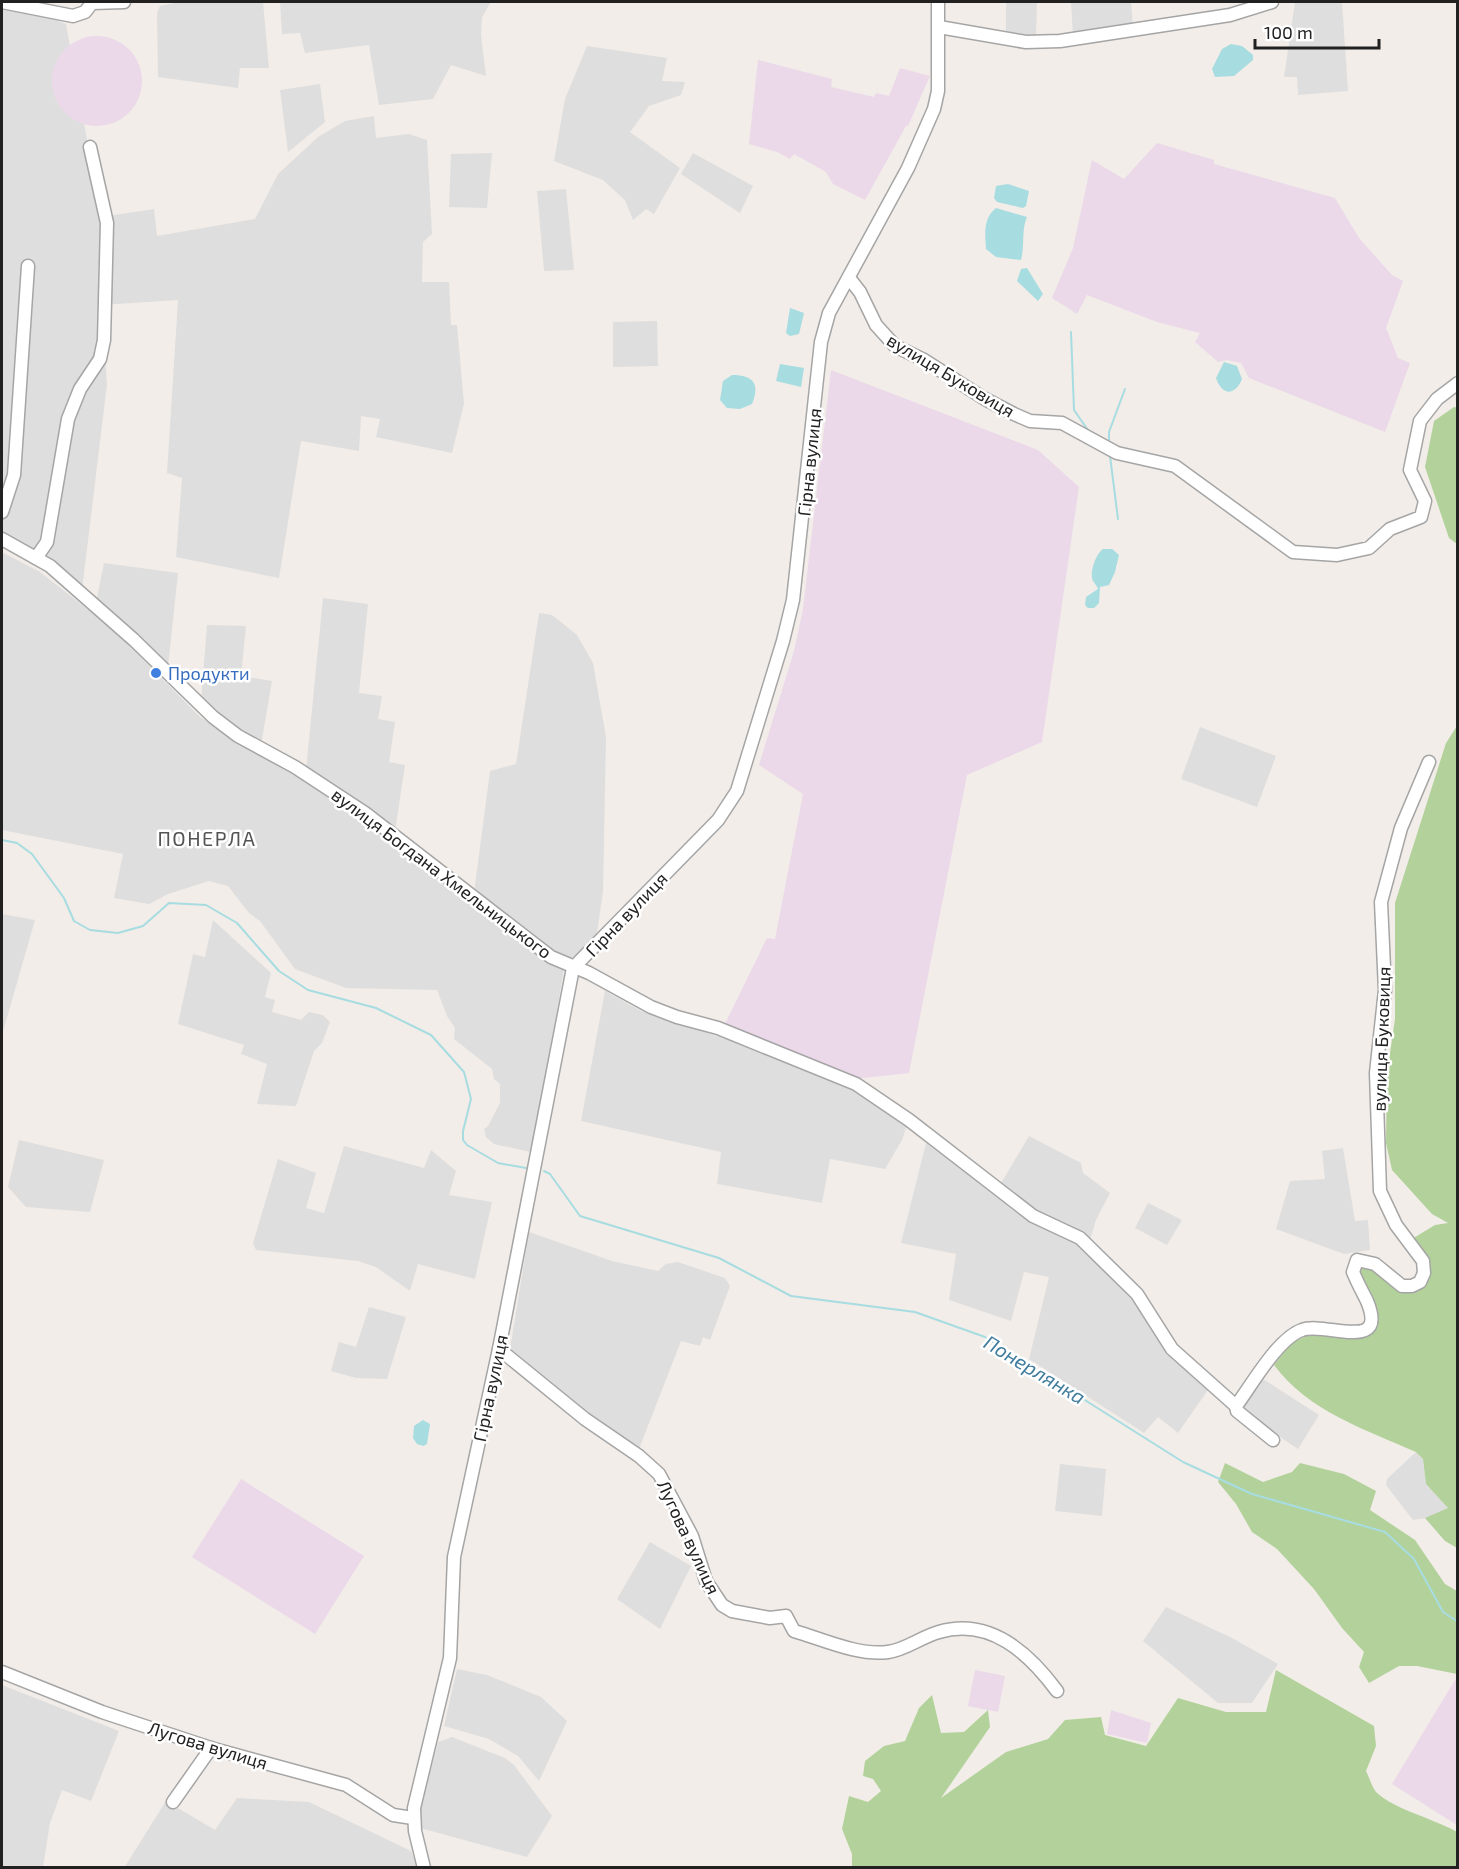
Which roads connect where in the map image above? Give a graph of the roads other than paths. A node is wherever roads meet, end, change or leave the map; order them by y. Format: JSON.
{"nodes":[{"id":1,"x":2,"y":2,"type":"edge"},
{"id":2,"x":124,"y":2,"type":"edge"},
{"id":3,"x":938,"y":2,"type":"edge"},
{"id":4,"x":1272,"y":2,"type":"edge"},
{"id":5,"x":939,"y":27,"type":"junction"},
{"id":6,"x":90,"y":147,"type":"dead end"},
{"id":7,"x":28,"y":266,"type":"dead end"},
{"id":8,"x":849,"y":278,"type":"junction"},
{"id":9,"x":1458,"y":383,"type":"edge"},
{"id":10,"x":2,"y":513,"type":"edge"},
{"id":11,"x":2,"y":539,"type":"edge"},
{"id":12,"x":36,"y":558,"type":"junction"},
{"id":13,"x":1429,"y":762,"type":"dead end"},
{"id":14,"x":573,"y":968,"type":"junction"},
{"id":15,"x":499,"y":1349,"type":"junction"},
{"id":16,"x":1236,"y":1406,"type":"junction"},
{"id":17,"x":1273,"y":1440,"type":"dead end"},
{"id":18,"x":2,"y":1672,"type":"edge"},
{"id":19,"x":1057,"y":1691,"type":"dead end"},
{"id":20,"x":211,"y":1748,"type":"junction"},
{"id":21,"x":173,"y":1802,"type":"dead end"},
{"id":22,"x":413,"y":1818,"type":"junction"},
{"id":23,"x":424,"y":1868,"type":"edge"}],
"edges":[{"from":1,"to":2,"type":"street"},
{"from":3,"to":5,"type":"street","name":"Гірна вулиця"},
{"from":4,"to":5,"type":"street"},
{"from":5,"to":8,"type":"street","name":"Гірна вулиця"},
{"from":6,"to":12,"type":"street"},
{"from":7,"to":10,"type":"street"},
{"from":8,"to":9,"type":"street","name":"вулиця Буковиця"},
{"from":8,"to":14,"type":"street","name":"Гірна вулиця"},
{"from":11,"to":12,"type":"street","name":"вулиця Богдана Хмельницького"},
{"from":12,"to":14,"type":"street","name":"вулиця Богдана Хмельницького"},
{"from":13,"to":16,"type":"street","name":"вулиця Буковиця"},
{"from":14,"to":15,"type":"street","name":"Гірна вулиця"},
{"from":14,"to":16,"type":"street","name":"вулиця Богдана Хмельницького"},
{"from":15,"to":19,"type":"street","name":"Лугова вулиця"},
{"from":15,"to":22,"type":"street","name":"Гірна вулиця"},
{"from":16,"to":17,"type":"street","name":"вулиця Богдана Хмельницького"},
{"from":18,"to":20,"type":"street","name":"Лугова вулиця"},
{"from":20,"to":21,"type":"street"},
{"from":20,"to":22,"type":"street","name":"Лугова вулиця"},
{"from":22,"to":23,"type":"street","name":"Гірна вулиця"}]}
